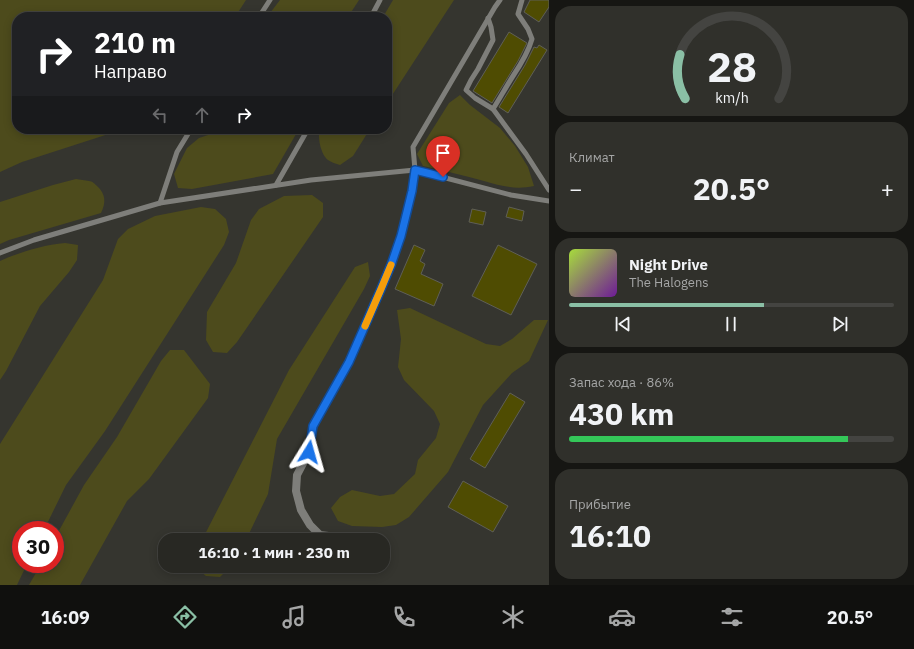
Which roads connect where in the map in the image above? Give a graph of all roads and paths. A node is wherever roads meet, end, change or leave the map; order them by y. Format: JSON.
{"nodes":[{"id":1,"x":270,"y":0,"type":"edge"},
{"id":2,"x":380,"y":0,"type":"edge"},
{"id":3,"x":500,"y":0,"type":"edge"},
{"id":4,"x":522,"y":0,"type":"edge"},
{"id":5,"x":262,"y":12,"type":"edge"},
{"id":6,"x":374,"y":12,"type":"edge"},
{"id":7,"x":488,"y":18,"type":"junction"},
{"id":8,"x":494,"y":109,"type":"junction"},
{"id":9,"x":188,"y":134,"type":"edge"},
{"id":10,"x":305,"y":134,"type":"edge"},
{"id":11,"x":415,"y":170,"type":"junction"},
{"id":12,"x":276,"y":185,"type":"junction"},
{"id":13,"x":549,"y":190,"type":"edge"},
{"id":14,"x":549,"y":201,"type":"edge"},
{"id":15,"x":160,"y":202,"type":"junction"},
{"id":16,"x":0,"y":253,"type":"edge"},
{"id":17,"x":318,"y":533,"type":"edge"}],
"edges":[{"from":1,"to":5,"type":"lane"},
{"from":2,"to":6,"type":"lane"},
{"from":3,"to":7,"type":"lane"},
{"from":4,"to":8,"type":"lane"},
{"from":7,"to":8,"type":"lane"},
{"from":7,"to":11,"type":"lane"},
{"from":8,"to":13,"type":"lane"},
{"from":9,"to":15,"type":"lane"},
{"from":10,"to":12,"type":"lane"},
{"from":11,"to":12,"type":"lane"},
{"from":11,"to":14,"type":"lane"},
{"from":11,"to":17,"type":"street"},
{"from":12,"to":15,"type":"lane"},
{"from":15,"to":16,"type":"lane"}]}
